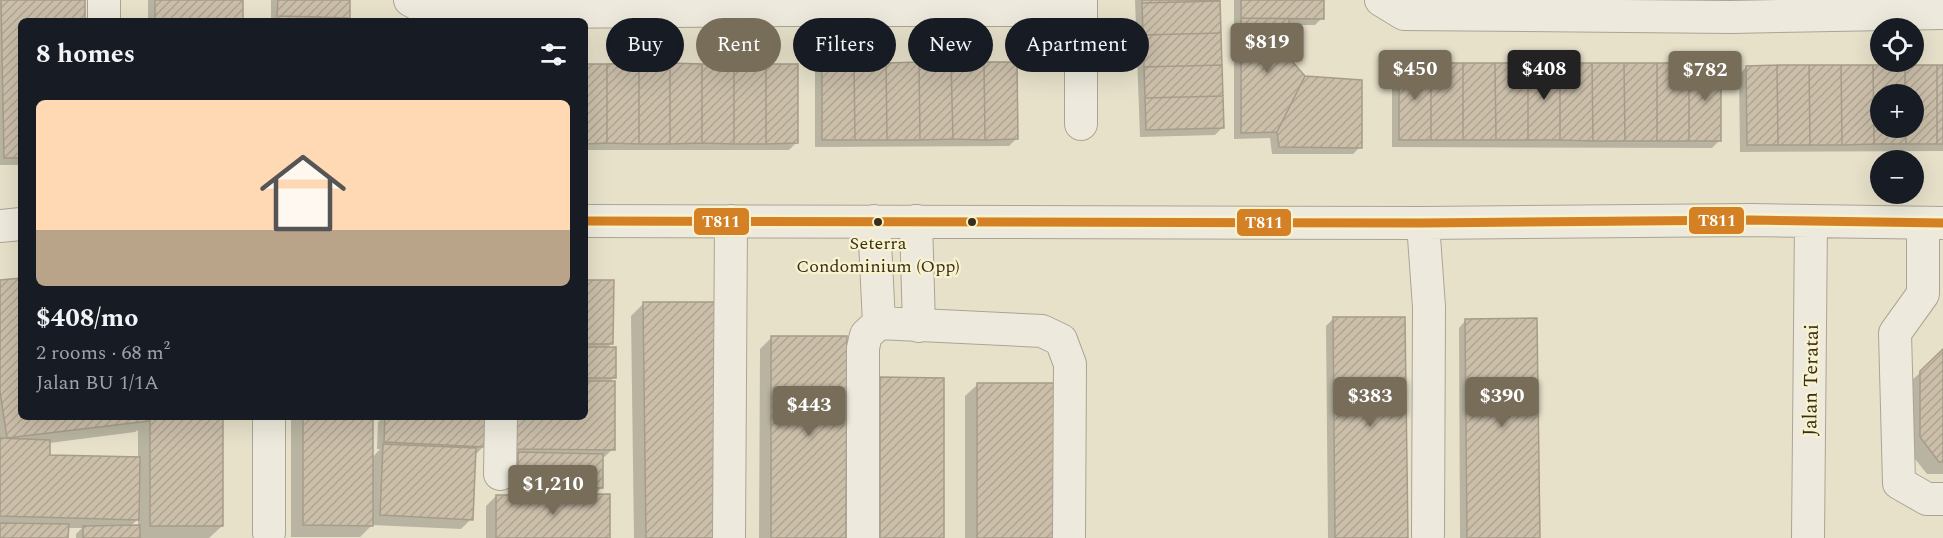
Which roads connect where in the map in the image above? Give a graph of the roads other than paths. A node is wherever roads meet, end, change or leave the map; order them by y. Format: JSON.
{"nodes":[{"id":1,"x":104,"y":0,"type":"edge"},
{"id":2,"x":410,"y":0,"type":"edge"},
{"id":3,"x":1381,"y":0,"type":"edge"},
{"id":4,"x":786,"y":5,"type":"edge"},
{"id":5,"x":1081,"y":5,"type":"edge"},
{"id":6,"x":1943,"y":13,"type":"edge"},
{"id":7,"x":104,"y":18,"type":"edge"},
{"id":8,"x":1081,"y":124,"type":"dead end"},
{"id":9,"x":874,"y":220,"type":"junction"},
{"id":10,"x":588,"y":221,"type":"edge"},
{"id":11,"x":731,"y":221,"type":"junction"},
{"id":12,"x":916,"y":221,"type":"junction"},
{"id":13,"x":1811,"y":222,"type":"junction"},
{"id":14,"x":1423,"y":223,"type":"junction"},
{"id":15,"x":1933,"y":223,"type":"edge"},
{"id":16,"x":18,"y":224,"type":"edge"},
{"id":17,"x":0,"y":226,"type":"edge"},
{"id":18,"x":1933,"y":294,"type":"edge"},
{"id":19,"x":879,"y":323,"type":"junction"},
{"id":20,"x":919,"y":326,"type":"junction"},
{"id":21,"x":269,"y":420,"type":"edge"},
{"id":22,"x":501,"y":420,"type":"edge"},
{"id":23,"x":500,"y":474,"type":"dead end"},
{"id":24,"x":1943,"y":499,"type":"edge"},
{"id":25,"x":269,"y":533,"type":"dead end"},
{"id":26,"x":1428,"y":535,"type":"dead end"},
{"id":27,"x":729,"y":538,"type":"edge"},
{"id":28,"x":863,"y":538,"type":"edge"},
{"id":29,"x":1069,"y":538,"type":"edge"},
{"id":30,"x":1808,"y":538,"type":"edge"}],
"edges":[{"from":1,"to":7,"type":"street"},
{"from":2,"to":4,"type":"street"},
{"from":3,"to":6,"type":"street"},
{"from":4,"to":5,"type":"street"},
{"from":5,"to":8,"type":"street"},
{"from":9,"to":11,"type":"street"},
{"from":9,"to":12,"type":"street"},
{"from":9,"to":19,"type":"street"},
{"from":10,"to":11,"type":"street"},
{"from":11,"to":27,"type":"street"},
{"from":12,"to":14,"type":"street"},
{"from":12,"to":20,"type":"street"},
{"from":13,"to":14,"type":"street"},
{"from":13,"to":15,"type":"street"},
{"from":13,"to":30,"type":"street","name":"Jalan Teratai"},
{"from":14,"to":26,"type":"street"},
{"from":15,"to":18,"type":"street"},
{"from":16,"to":17,"type":"street"},
{"from":18,"to":24,"type":"street"},
{"from":19,"to":20,"type":"street"},
{"from":19,"to":28,"type":"street"},
{"from":20,"to":29,"type":"street"},
{"from":21,"to":25,"type":"street"},
{"from":22,"to":23,"type":"street"}]}
